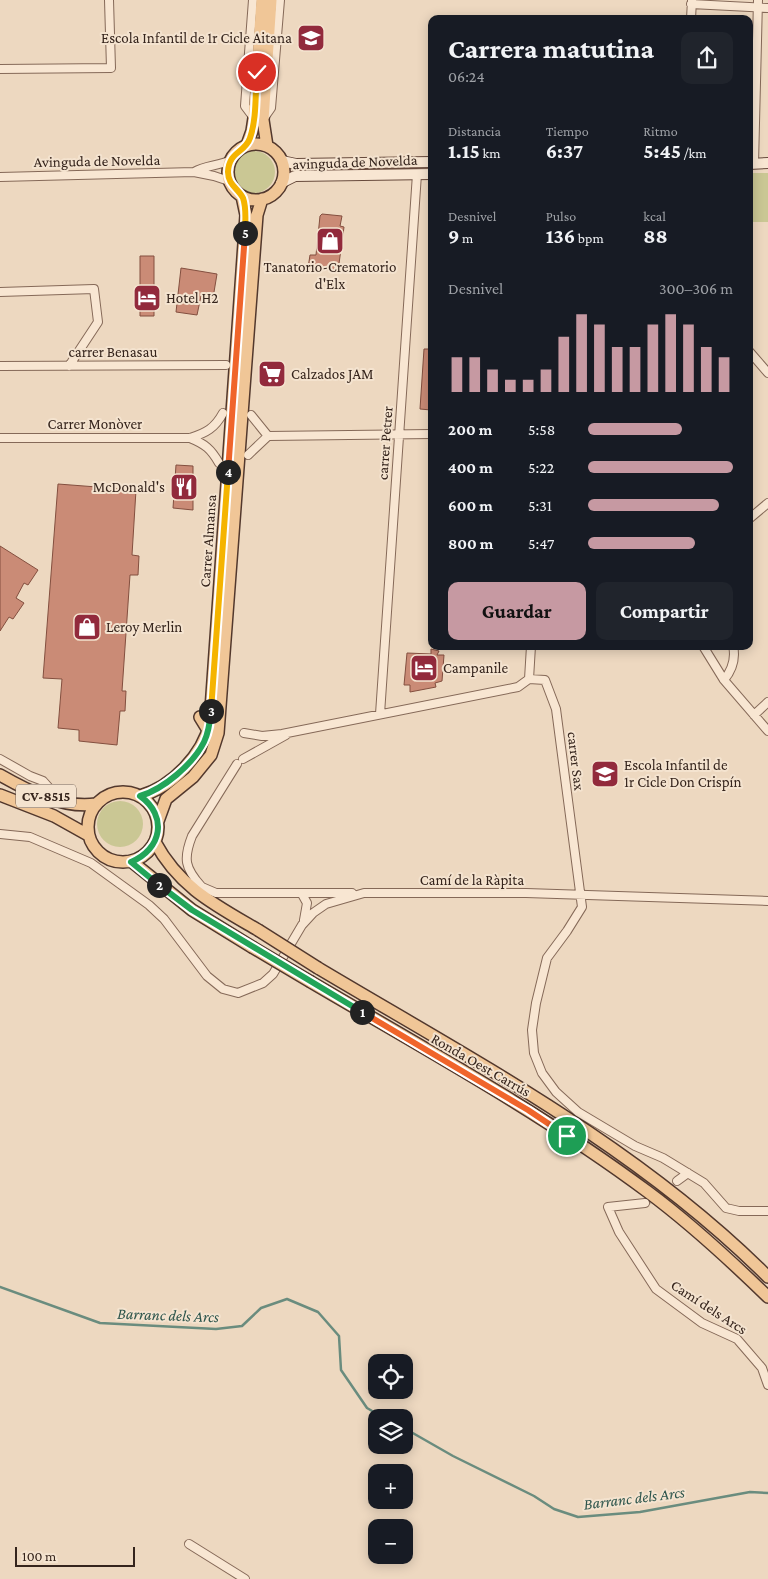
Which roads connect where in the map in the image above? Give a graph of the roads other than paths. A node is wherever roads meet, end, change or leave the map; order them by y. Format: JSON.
{"nodes":[{"id":1,"x":109,"y":0,"type":"edge"},
{"id":2,"x":253,"y":0,"type":"edge"},
{"id":3,"x":262,"y":0,"type":"edge"},
{"id":4,"x":271,"y":0,"type":"edge"},
{"id":5,"x":280,"y":0,"type":"edge"},
{"id":6,"x":692,"y":2,"type":"edge"},
{"id":7,"x":758,"y":4,"type":"edge"},
{"id":8,"x":768,"y":8,"type":"edge"},
{"id":9,"x":691,"y":15,"type":"edge"},
{"id":10,"x":753,"y":44,"type":"edge"},
{"id":11,"x":0,"y":69,"type":"edge"},
{"id":12,"x":258,"y":119,"type":"junction"},
{"id":13,"x":247,"y":145,"type":"junction"},
{"id":14,"x":267,"y":146,"type":"junction"},
{"id":15,"x":231,"y":160,"type":"junction"},
{"id":16,"x":282,"y":161,"type":"junction"},
{"id":17,"x":428,"y":162,"type":"edge"},
{"id":18,"x":753,"y":164,"type":"edge"},
{"id":19,"x":768,"y":164,"type":"edge"},
{"id":20,"x":194,"y":172,"type":"junction"},
{"id":21,"x":417,"y":174,"type":"junction"},
{"id":22,"x":428,"y":174,"type":"edge"},
{"id":23,"x":0,"y":177,"type":"edge"},
{"id":24,"x":229,"y":181,"type":"junction"},
{"id":25,"x":281,"y":183,"type":"junction"},
{"id":26,"x":242,"y":196,"type":"junction"},
{"id":27,"x":262,"y":199,"type":"junction"},
{"id":28,"x":0,"y":292,"type":"edge"},
{"id":29,"x":753,"y":356,"type":"edge"},
{"id":30,"x":768,"y":359,"type":"edge"},
{"id":31,"x":226,"y":365,"type":"dead end"},
{"id":32,"x":761,"y":365,"type":"junction"},
{"id":33,"x":0,"y":366,"type":"edge"},
{"id":34,"x":69,"y":366,"type":"junction"},
{"id":35,"x":768,"y":373,"type":"edge"},
{"id":36,"x":223,"y":413,"type":"dead end"},
{"id":37,"x":251,"y":415,"type":"dead end"},
{"id":38,"x":399,"y":434,"type":"junction"},
{"id":39,"x":428,"y":434,"type":"edge"},
{"id":40,"x":268,"y":436,"type":"junction"},
{"id":41,"x":0,"y":438,"type":"edge"},
{"id":42,"x":190,"y":438,"type":"junction"},
{"id":43,"x":248,"y":455,"type":"dead end"},
{"id":44,"x":219,"y":463,"type":"dead end"},
{"id":45,"x":768,"y":503,"type":"edge"},
{"id":46,"x":753,"y":516,"type":"edge"},
{"id":47,"x":531,"y":650,"type":"edge"},
{"id":48,"x":705,"y":650,"type":"edge"},
{"id":49,"x":734,"y":650,"type":"edge"},
{"id":50,"x":529,"y":679,"type":"junction"},
{"id":51,"x":724,"y":680,"type":"junction"},
{"id":52,"x":768,"y":702,"type":"edge"},
{"id":53,"x":380,"y":714,"type":"junction"},
{"id":54,"x":754,"y":715,"type":"junction"},
{"id":55,"x":200,"y":717,"type":"dead end"},
{"id":56,"x":208,"y":730,"type":"junction"},
{"id":57,"x":768,"y":731,"type":"edge"},
{"id":58,"x":290,"y":732,"type":"junction"},
{"id":59,"x":244,"y":733,"type":"dead end"},
{"id":60,"x":0,"y":759,"type":"edge"},
{"id":61,"x":0,"y":775,"type":"edge"},
{"id":62,"x":0,"y":795,"type":"edge"},
{"id":63,"x":140,"y":796,"type":"junction"},
{"id":64,"x":61,"y":802,"type":"junction"},
{"id":65,"x":96,"y":804,"type":"junction"},
{"id":66,"x":158,"y":821,"type":"junction"},
{"id":67,"x":0,"y":834,"type":"edge"},
{"id":68,"x":88,"y":835,"type":"junction"},
{"id":69,"x":155,"y":842,"type":"junction"},
{"id":70,"x":131,"y":862,"type":"junction"},
{"id":71,"x":170,"y":866,"type":"junction"},
{"id":72,"x":199,"y":886,"type":"junction"},
{"id":73,"x":364,"y":893,"type":"junction"},
{"id":74,"x":302,"y":894,"type":"junction"},
{"id":75,"x":579,"y":895,"type":"junction"},
{"id":76,"x":768,"y":901,"type":"edge"},
{"id":77,"x":302,"y":925,"type":"junction"},
{"id":78,"x":688,"y":1173,"type":"junction"},
{"id":79,"x":677,"y":1181,"type":"tunnel mouth"},
{"id":80,"x":645,"y":1203,"type":"tunnel mouth"},
{"id":81,"x":768,"y":1212,"type":"edge"},
{"id":82,"x":768,"y":1277,"type":"edge"},
{"id":83,"x":768,"y":1297,"type":"edge"},
{"id":84,"x":768,"y":1385,"type":"edge"},
{"id":85,"x":189,"y":1544,"type":"dead end"},
{"id":86,"x":245,"y":1579,"type":"edge"}],
"edges":[{"from":1,"to":11,"type":"street"},
{"from":2,"to":12,"type":"street"},
{"from":3,"to":12,"type":"main road"},
{"from":4,"to":12,"type":"main road"},
{"from":5,"to":12,"type":"street"},
{"from":6,"to":7,"type":"street"},
{"from":6,"to":9,"type":"street"},
{"from":7,"to":8,"type":"street"},
{"from":7,"to":10,"type":"street"},
{"from":12,"to":13,"type":"main road"},
{"from":12,"to":14,"type":"main road"},
{"from":13,"to":14,"type":"main road"},
{"from":13,"to":15,"type":"main road"},
{"from":14,"to":16,"type":"main road"},
{"from":15,"to":20,"type":"street","name":"Avinguda de Novelda"},
{"from":15,"to":24,"type":"main road"},
{"from":16,"to":17,"type":"main road","name":"avinguda de Novelda"},
{"from":16,"to":25,"type":"main road"},
{"from":18,"to":19,"type":"main road"},
{"from":20,"to":23,"type":"street","name":"Avinguda de Novelda"},
{"from":20,"to":24,"type":"street","name":"Avinguda de Novelda"},
{"from":21,"to":22,"type":"main road","name":"avinguda de Novelda"},
{"from":21,"to":25,"type":"main road","name":"avinguda de Novelda"},
{"from":21,"to":38,"type":"street","name":"carrer Petrer"},
{"from":24,"to":26,"type":"main road"},
{"from":25,"to":27,"type":"main road"},
{"from":26,"to":27,"type":"main road"},
{"from":26,"to":56,"type":"main road","name":"Carrer Almansa"},
{"from":27,"to":66,"type":"main road","name":"Carrer Almansa"},
{"from":28,"to":34,"type":"street"},
{"from":29,"to":32,"type":"street"},
{"from":30,"to":32,"type":"street"},
{"from":31,"to":34,"type":"street","name":"carrer Benasau"},
{"from":32,"to":35,"type":"street"},
{"from":33,"to":34,"type":"street","name":"carrer Benasau"},
{"from":36,"to":42,"type":"street","name":"Carrer Monòver"},
{"from":37,"to":40,"type":"street"},
{"from":38,"to":39,"type":"street"},
{"from":38,"to":40,"type":"street"},
{"from":38,"to":53,"type":"street","name":"carrer Petrer"},
{"from":40,"to":43,"type":"street"},
{"from":41,"to":42,"type":"street","name":"Carrer Monòver"},
{"from":42,"to":44,"type":"street","name":"Carrer Monòver"},
{"from":45,"to":46,"type":"street"},
{"from":47,"to":50,"type":"street"},
{"from":48,"to":51,"type":"street"},
{"from":49,"to":51,"type":"street"},
{"from":50,"to":53,"type":"street"},
{"from":50,"to":75,"type":"street","name":"carrer Sax"},
{"from":51,"to":54,"type":"street"},
{"from":52,"to":54,"type":"street"},
{"from":53,"to":58,"type":"street"},
{"from":54,"to":57,"type":"street"},
{"from":55,"to":56,"type":"main road"},
{"from":56,"to":63,"type":"main road","name":"Carrer Almansa"},
{"from":58,"to":59,"type":"street"},
{"from":58,"to":72,"type":"street"},
{"from":60,"to":64,"type":"street"},
{"from":61,"to":64,"type":"main road","number":"CV-8515"},
{"from":62,"to":68,"type":"main road","number":"CV-8515"},
{"from":63,"to":65,"type":"main road","number":"CV-8515"},
{"from":63,"to":66,"type":"main road"},
{"from":64,"to":65,"type":"main road","number":"CV-8515"},
{"from":65,"to":68,"type":"main road","number":"CV-8515"},
{"from":66,"to":69,"type":"main road"},
{"from":67,"to":77,"type":"street","name":"Camí de la Ràpita"},
{"from":68,"to":70,"type":"main road","number":"CV-8515"},
{"from":69,"to":70,"type":"main road"},
{"from":69,"to":71,"type":"main road"},
{"from":70,"to":83,"type":"main road","name":"Ronda Oest Carrús","bridge":true},
{"from":71,"to":72,"type":"main road"},
{"from":71,"to":82,"type":"main road","name":"Ronda Oest Carrús","bridge":true},
{"from":72,"to":74,"type":"street"},
{"from":73,"to":74,"type":"street"},
{"from":73,"to":75,"type":"street","name":"Camí de la Ràpita"},
{"from":73,"to":77,"type":"street","name":"Camí de la Ràpita"},
{"from":74,"to":77,"type":"street"},
{"from":75,"to":76,"type":"street","name":"Camí de la Ràpita"},
{"from":75,"to":78,"type":"street"},
{"from":78,"to":79,"type":"street"},
{"from":78,"to":81,"type":"street"},
{"from":80,"to":84,"type":"street","name":"Camí dels Arcs"},
{"from":85,"to":86,"type":"street"}]}
